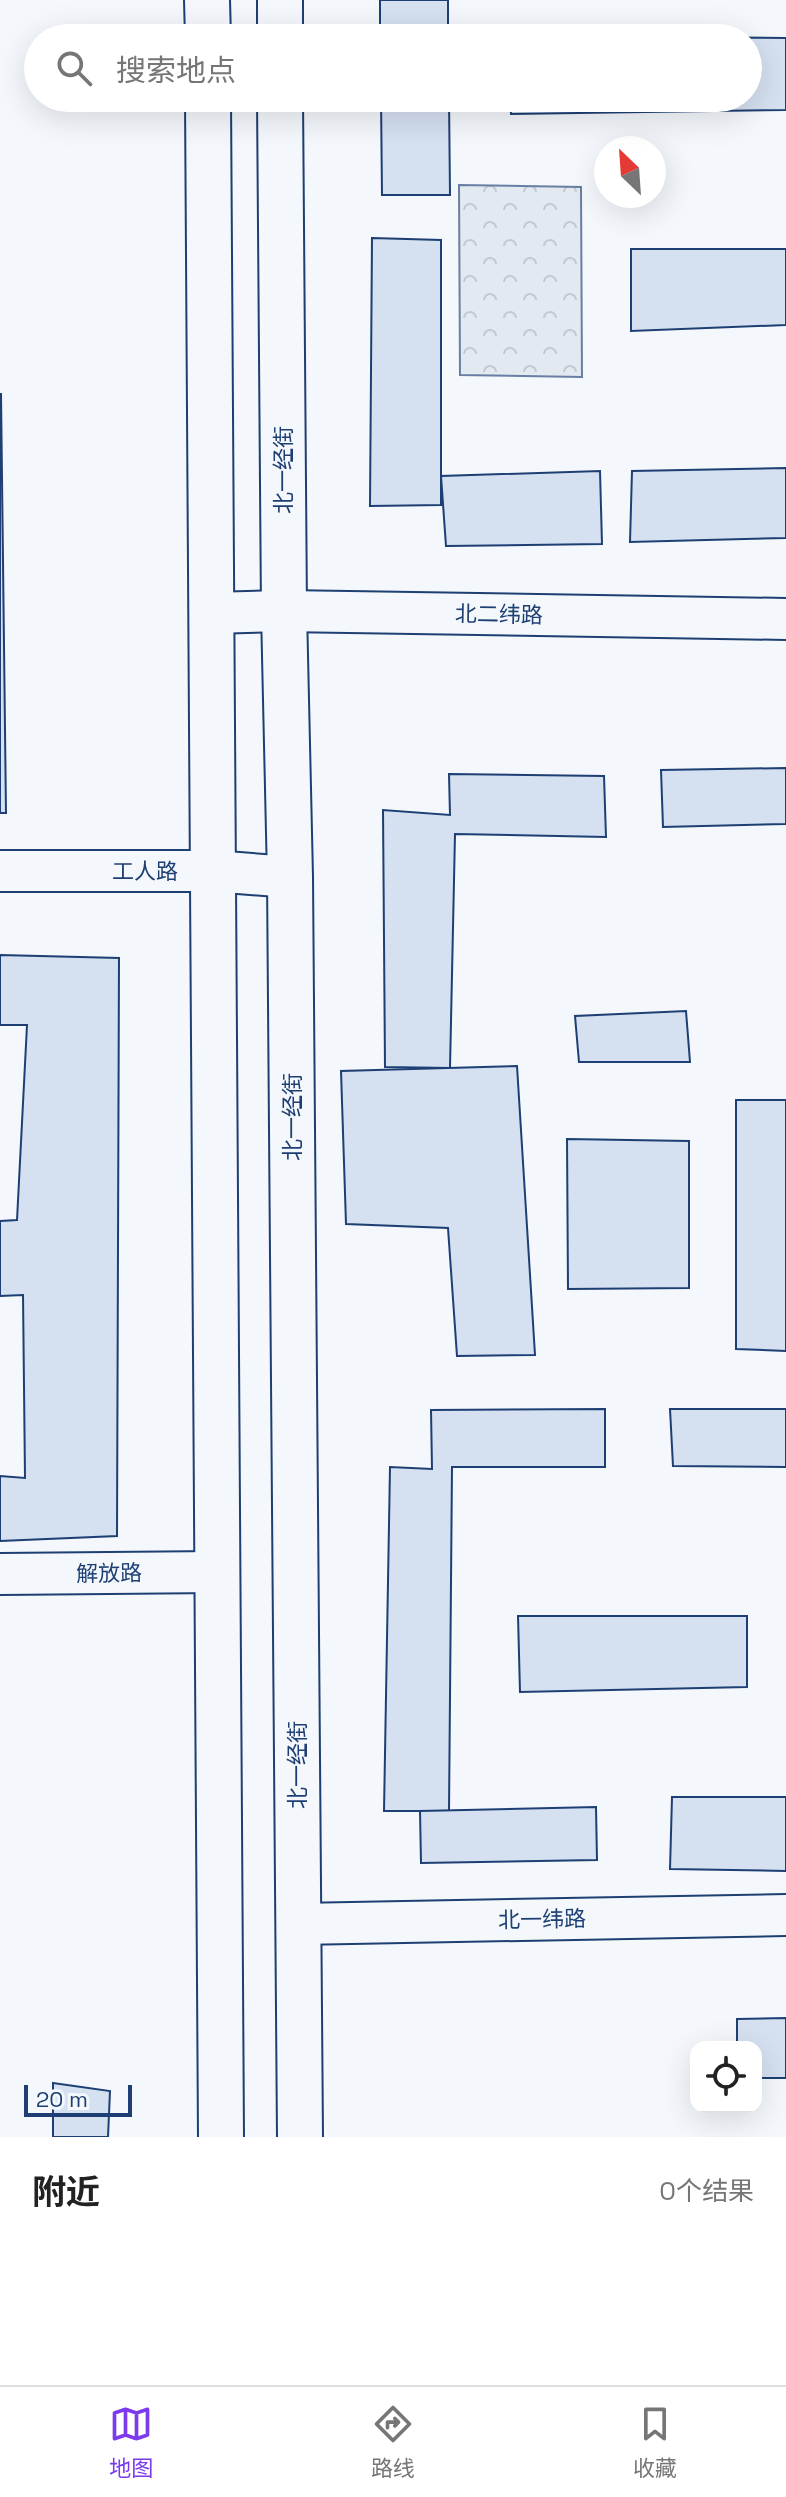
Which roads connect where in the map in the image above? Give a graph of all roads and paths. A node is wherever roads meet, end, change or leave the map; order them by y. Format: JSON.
{"nodes":[{"id":1,"x":207,"y":0,"type":"edge"},
{"id":2,"x":280,"y":0,"type":"edge"},
{"id":3,"x":208,"y":24,"type":"edge"},
{"id":4,"x":280,"y":24,"type":"edge"},
{"id":5,"x":208,"y":112,"type":"edge"},
{"id":6,"x":280,"y":112,"type":"edge"},
{"id":7,"x":284,"y":611,"type":"junction"},
{"id":8,"x":211,"y":613,"type":"junction"},
{"id":9,"x":786,"y":619,"type":"edge"},
{"id":10,"x":0,"y":871,"type":"edge"},
{"id":11,"x":213,"y":871,"type":"junction"},
{"id":12,"x":290,"y":877,"type":"junction"},
{"id":13,"x":217,"y":1572,"type":"junction"},
{"id":14,"x":0,"y":1574,"type":"edge"},
{"id":15,"x":786,"y":1915,"type":"edge"},
{"id":16,"x":298,"y":1924,"type":"junction"},
{"id":17,"x":221,"y":2137,"type":"edge"},
{"id":18,"x":300,"y":2137,"type":"edge"}],
"edges":[{"from":1,"to":3,"type":"highway"},
{"from":2,"to":4,"type":"highway"},
{"from":5,"to":8,"type":"highway"},
{"from":6,"to":7,"type":"highway","name":"北一经街"},
{"from":7,"to":8,"type":"street","name":"北二纬路"},
{"from":7,"to":9,"type":"street","name":"北二纬路"},
{"from":7,"to":12,"type":"highway","name":"北一经街"},
{"from":8,"to":11,"type":"highway"},
{"from":10,"to":11,"type":"street","name":"工人路"},
{"from":11,"to":12,"type":"street","name":"工人路"},
{"from":11,"to":13,"type":"highway"},
{"from":12,"to":16,"type":"highway","name":"北一经街"},
{"from":13,"to":14,"type":"street","name":"解放路"},
{"from":13,"to":17,"type":"highway"},
{"from":15,"to":16,"type":"street","name":"北一纬路"},
{"from":16,"to":18,"type":"highway","name":"北一经街"}]}
